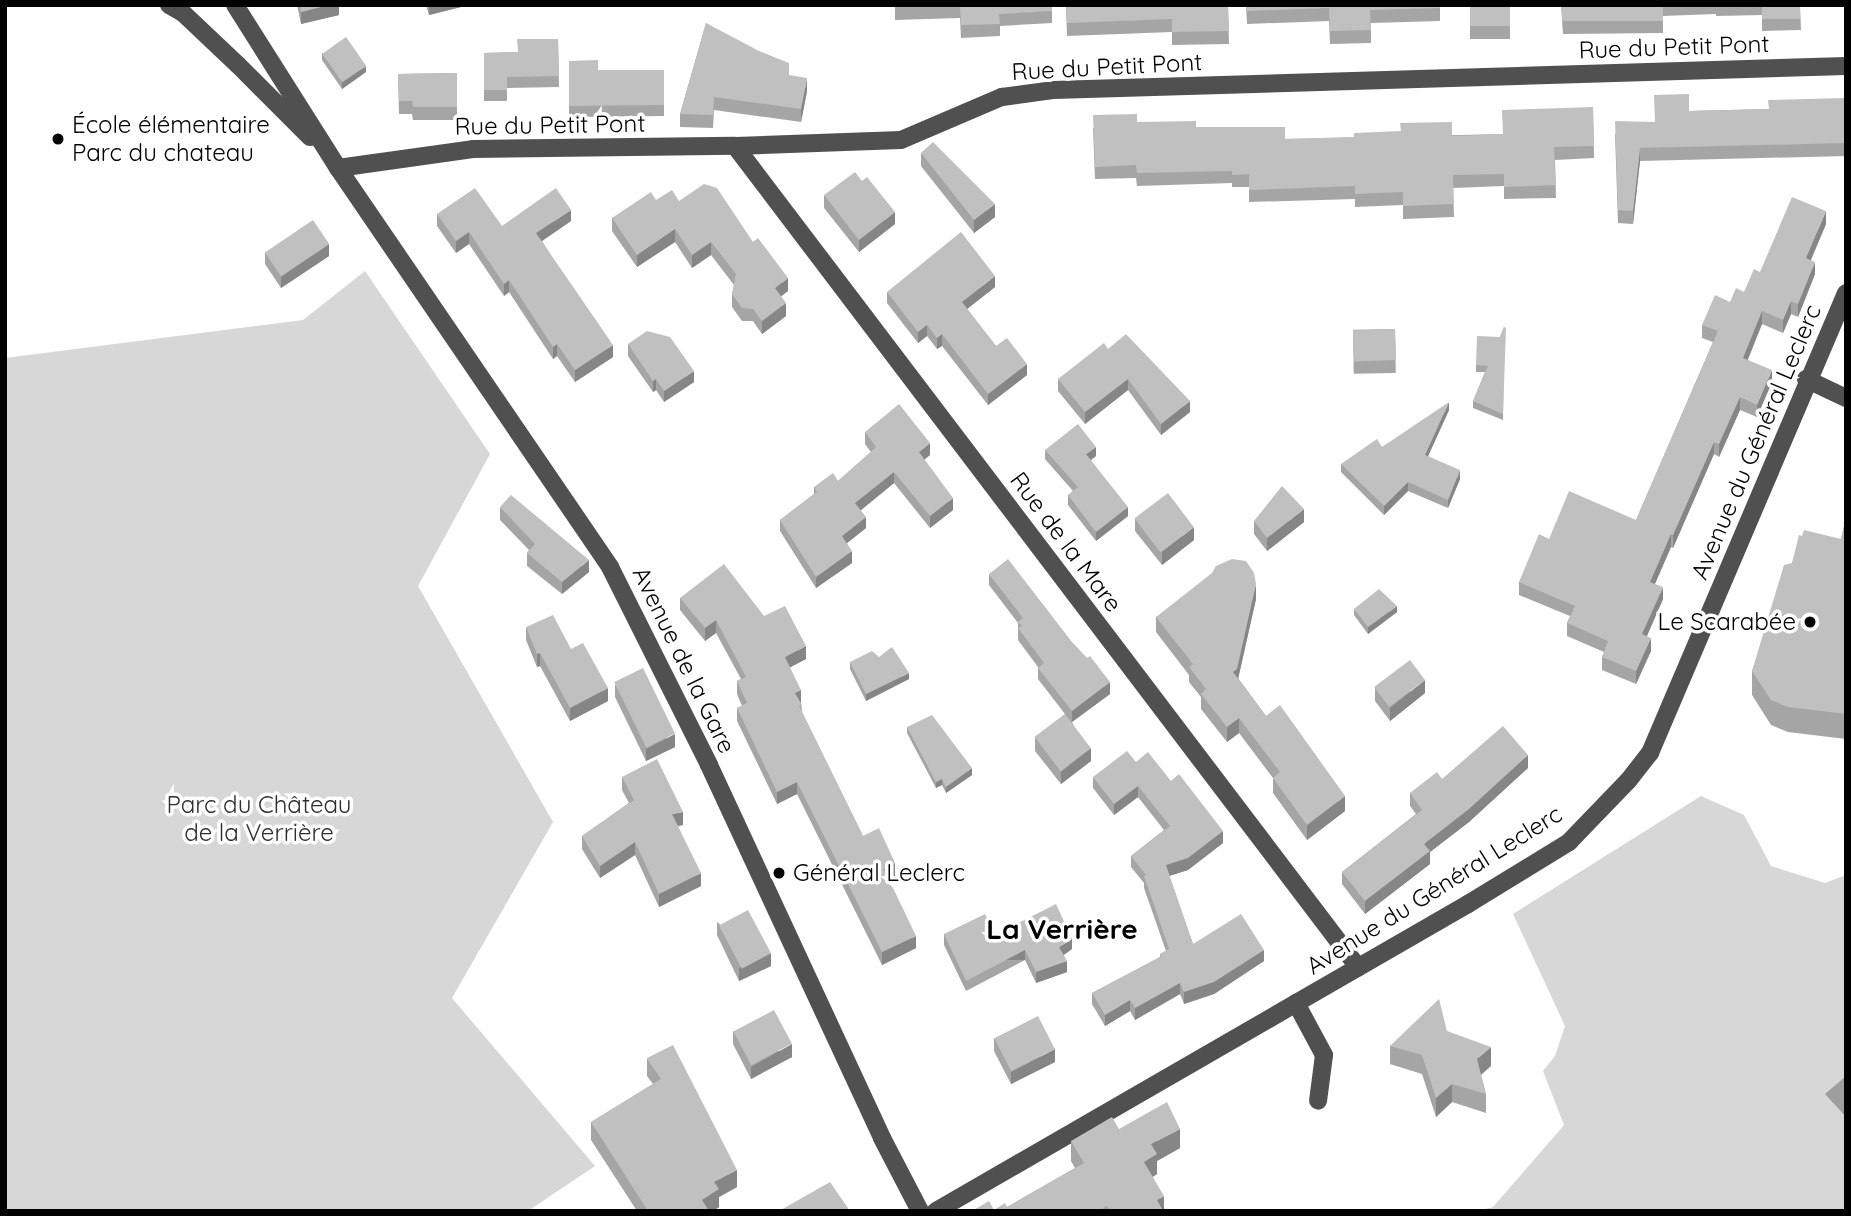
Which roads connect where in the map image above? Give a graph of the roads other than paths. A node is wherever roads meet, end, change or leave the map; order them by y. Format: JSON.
{"nodes":[{"id":1,"x":169,"y":5,"type":"edge"},
{"id":2,"x":235,"y":5,"type":"edge"},
{"id":3,"x":1846,"y":66,"type":"edge"},
{"id":4,"x":735,"y":146,"type":"junction"},
{"id":5,"x":338,"y":168,"type":"junction"},
{"id":6,"x":1846,"y":293,"type":"edge"},
{"id":7,"x":1806,"y":379,"type":"junction"},
{"id":8,"x":1846,"y":398,"type":"edge"},
{"id":9,"x":1358,"y":967,"type":"junction"},
{"id":10,"x":1296,"y":1003,"type":"junction"},
{"id":11,"x":1318,"y":1101,"type":"dead end"},
{"id":12,"x":920,"y":1211,"type":"edge"},
{"id":13,"x":936,"y":1211,"type":"edge"}],
"edges":[{"from":1,"to":5,"type":"street","name":"Avenue de la Gare"},
{"from":2,"to":5,"type":"street","name":"Avenue de la Gare"},
{"from":3,"to":4,"type":"street","name":"Rue du Petit Pont"},
{"from":4,"to":5,"type":"street","name":"Rue du Petit Pont"},
{"from":4,"to":9,"type":"street","name":"Rue de la Mare"},
{"from":5,"to":12,"type":"street","name":"Avenue de la Gare"},
{"from":6,"to":7,"type":"street","name":"Avenue du Général Leclerc"},
{"from":7,"to":8,"type":"street"},
{"from":7,"to":9,"type":"street","name":"Avenue du Général Leclerc"},
{"from":9,"to":10,"type":"street","name":"Avenue du Général Leclerc"},
{"from":10,"to":11,"type":"street"},
{"from":10,"to":13,"type":"street","name":"Avenue du Général Leclerc"}]}
